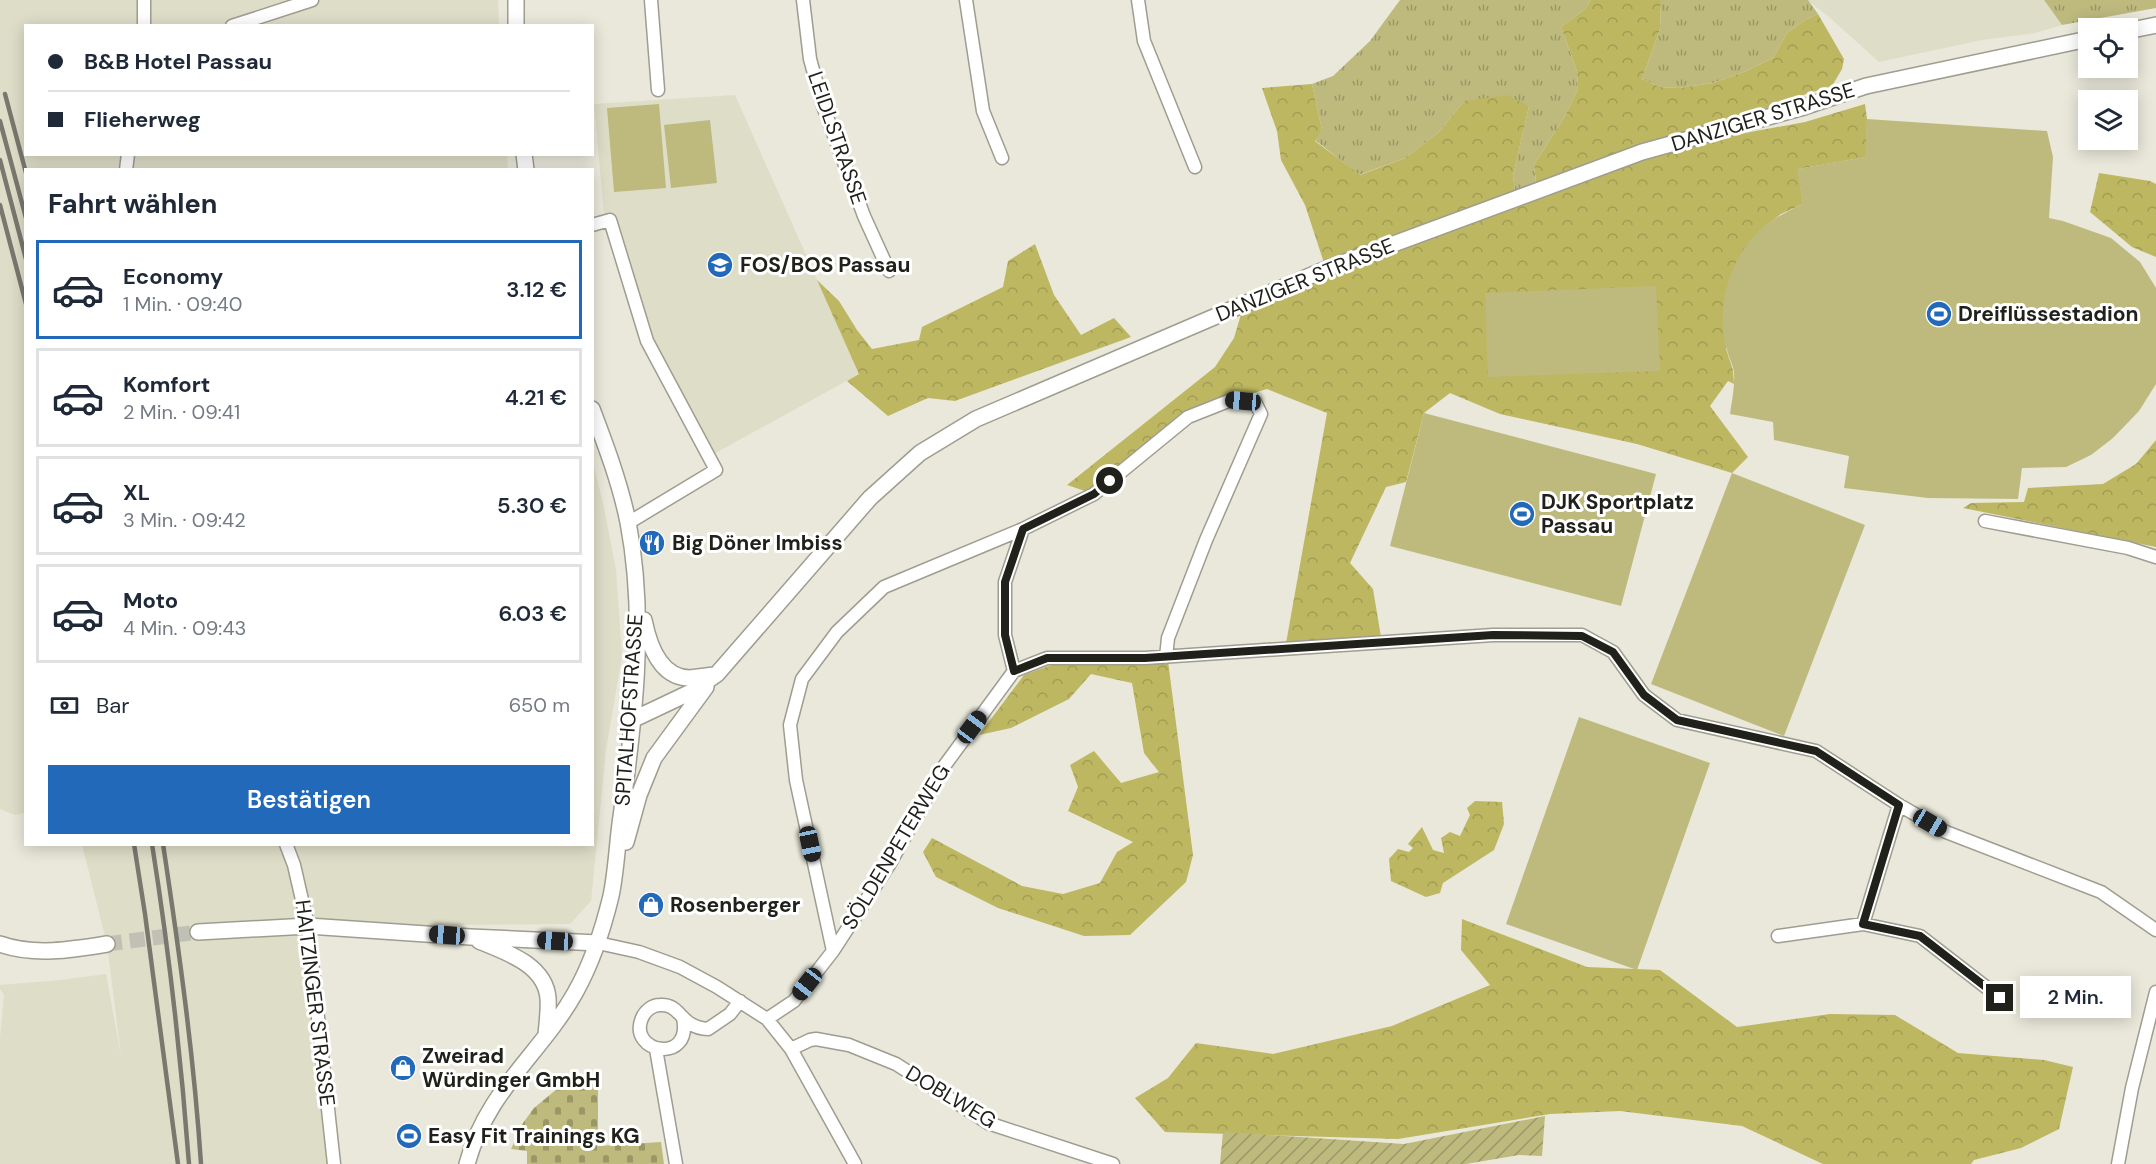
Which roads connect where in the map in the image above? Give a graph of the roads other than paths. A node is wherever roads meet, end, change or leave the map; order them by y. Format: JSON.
{"nodes":[{"id":1,"x":144,"y":0,"type":"edge"},
{"id":2,"x":312,"y":0,"type":"edge"},
{"id":3,"x":516,"y":0,"type":"edge"},
{"id":4,"x":651,"y":0,"type":"edge"},
{"id":5,"x":803,"y":0,"type":"edge"},
{"id":6,"x":966,"y":0,"type":"edge"},
{"id":7,"x":1138,"y":0,"type":"edge"},
{"id":8,"x":144,"y":24,"type":"edge"},
{"id":9,"x":238,"y":24,"type":"edge"},
{"id":10,"x":516,"y":24,"type":"edge"},
{"id":11,"x":2156,"y":25,"type":"edge"},
{"id":12,"x":2138,"y":29,"type":"edge"},
{"id":13,"x":2078,"y":41,"type":"edge"},
{"id":14,"x":658,"y":90,"type":"dead end"},
{"id":15,"x":1002,"y":158,"type":"dead end"},
{"id":16,"x":1195,"y":167,"type":"dead end"},
{"id":17,"x":594,"y":224,"type":"edge"},
{"id":18,"x":889,"y":271,"type":"dead end"},
{"id":19,"x":594,"y":414,"type":"edge"},
{"id":20,"x":1984,"y":521,"type":"dead end"},
{"id":21,"x":628,"y":523,"type":"junction"},
{"id":22,"x":1023,"y":529,"type":"junction"},
{"id":23,"x":2156,"y":557,"type":"edge"},
{"id":24,"x":636,"y":582,"type":"junction"},
{"id":25,"x":1166,"y":657,"type":"junction"},
{"id":26,"x":1014,"y":671,"type":"junction"},
{"id":27,"x":716,"y":675,"type":"junction"},
{"id":28,"x":632,"y":720,"type":"junction"},
{"id":29,"x":1899,"y":805,"type":"junction"},
{"id":30,"x":287,"y":846,"type":"edge"},
{"id":31,"x":611,"y":894,"type":"junction"},
{"id":32,"x":1863,"y":924,"type":"junction"},
{"id":33,"x":309,"y":926,"type":"junction"},
{"id":34,"x":2156,"y":930,"type":"edge"},
{"id":35,"x":198,"y":932,"type":"tunnel mouth"},
{"id":36,"x":1778,"y":936,"type":"dead end"},
{"id":37,"x":470,"y":937,"type":"junction"},
{"id":38,"x":598,"y":943,"type":"junction"},
{"id":39,"x":0,"y":944,"type":"edge"},
{"id":40,"x":107,"y":944,"type":"tunnel mouth"},
{"id":41,"x":833,"y":951,"type":"junction"},
{"id":42,"x":2156,"y":992,"type":"edge"},
{"id":43,"x":2000,"y":998,"type":"dead end"},
{"id":44,"x":740,"y":1001,"type":"junction"},
{"id":45,"x":683,"y":1018,"type":"junction"},
{"id":46,"x":767,"y":1019,"type":"junction"},
{"id":47,"x":546,"y":1035,"type":"junction"},
{"id":48,"x":656,"y":1049,"type":"junction"},
{"id":49,"x":790,"y":1049,"type":"junction"},
{"id":50,"x":334,"y":1164,"type":"edge"},
{"id":51,"x":467,"y":1164,"type":"edge"},
{"id":52,"x":676,"y":1164,"type":"edge"},
{"id":53,"x":855,"y":1164,"type":"edge"},
{"id":54,"x":1113,"y":1164,"type":"edge"},
{"id":55,"x":2118,"y":1164,"type":"edge"}],
"edges":[{"from":1,"to":8,"type":"street"},
{"from":2,"to":9,"type":"street"},
{"from":3,"to":10,"type":"street"},
{"from":4,"to":14,"type":"street"},
{"from":5,"to":18,"type":"street","name":"LEIDLSTRASSE"},
{"from":6,"to":15,"type":"street"},
{"from":7,"to":16,"type":"street"},
{"from":11,"to":12,"type":"street"},
{"from":13,"to":27,"type":"street","name":"DANZIGER STRASSE"},
{"from":17,"to":21,"type":"street"},
{"from":19,"to":21,"type":"street","name":"SPITALHOFSTRASSE"},
{"from":20,"to":23,"type":"street"},
{"from":21,"to":24,"type":"street","name":"SPITALHOFSTRASSE"},
{"from":22,"to":25,"type":"street"},
{"from":22,"to":26,"type":"street"},
{"from":22,"to":41,"type":"street"},
{"from":24,"to":27,"type":"street"},
{"from":24,"to":28,"type":"street","name":"SPITALHOFSTRASSE"},
{"from":25,"to":26,"type":"street"},
{"from":25,"to":29,"type":"street"},
{"from":26,"to":41,"type":"street","name":"SÖLDENPETERWEG"},
{"from":27,"to":28,"type":"street","name":"DANZIGER STRASSE"},
{"from":27,"to":31,"type":"street"},
{"from":28,"to":31,"type":"street","name":"SPITALHOFSTRASSE"},
{"from":29,"to":32,"type":"street"},
{"from":29,"to":34,"type":"street"},
{"from":30,"to":33,"type":"street","name":"HAITZINGER STRASSE"},
{"from":31,"to":38,"type":"street","name":"SPITALHOFSTRASSE"},
{"from":32,"to":36,"type":"street"},
{"from":32,"to":43,"type":"street"},
{"from":33,"to":35,"type":"street"},
{"from":33,"to":37,"type":"street"},
{"from":33,"to":50,"type":"street","name":"HAITZINGER STRASSE"},
{"from":37,"to":38,"type":"street"},
{"from":37,"to":47,"type":"street"},
{"from":38,"to":44,"type":"street"},
{"from":38,"to":47,"type":"street","name":"SPITALHOFSTRASSE"},
{"from":39,"to":40,"type":"street"},
{"from":41,"to":46,"type":"street","name":"SÖLDENPETERWEG"},
{"from":42,"to":55,"type":"street"},
{"from":44,"to":45,"type":"street"},
{"from":44,"to":46,"type":"street"},
{"from":45,"to":48,"type":"street"},
{"from":45,"to":48,"type":"street"},
{"from":46,"to":49,"type":"street"},
{"from":47,"to":51,"type":"street","name":"SPITALHOFSTRASSE"},
{"from":48,"to":52,"type":"street"},
{"from":49,"to":53,"type":"street"},
{"from":49,"to":54,"type":"street","name":"DOBLWEG"}]}
